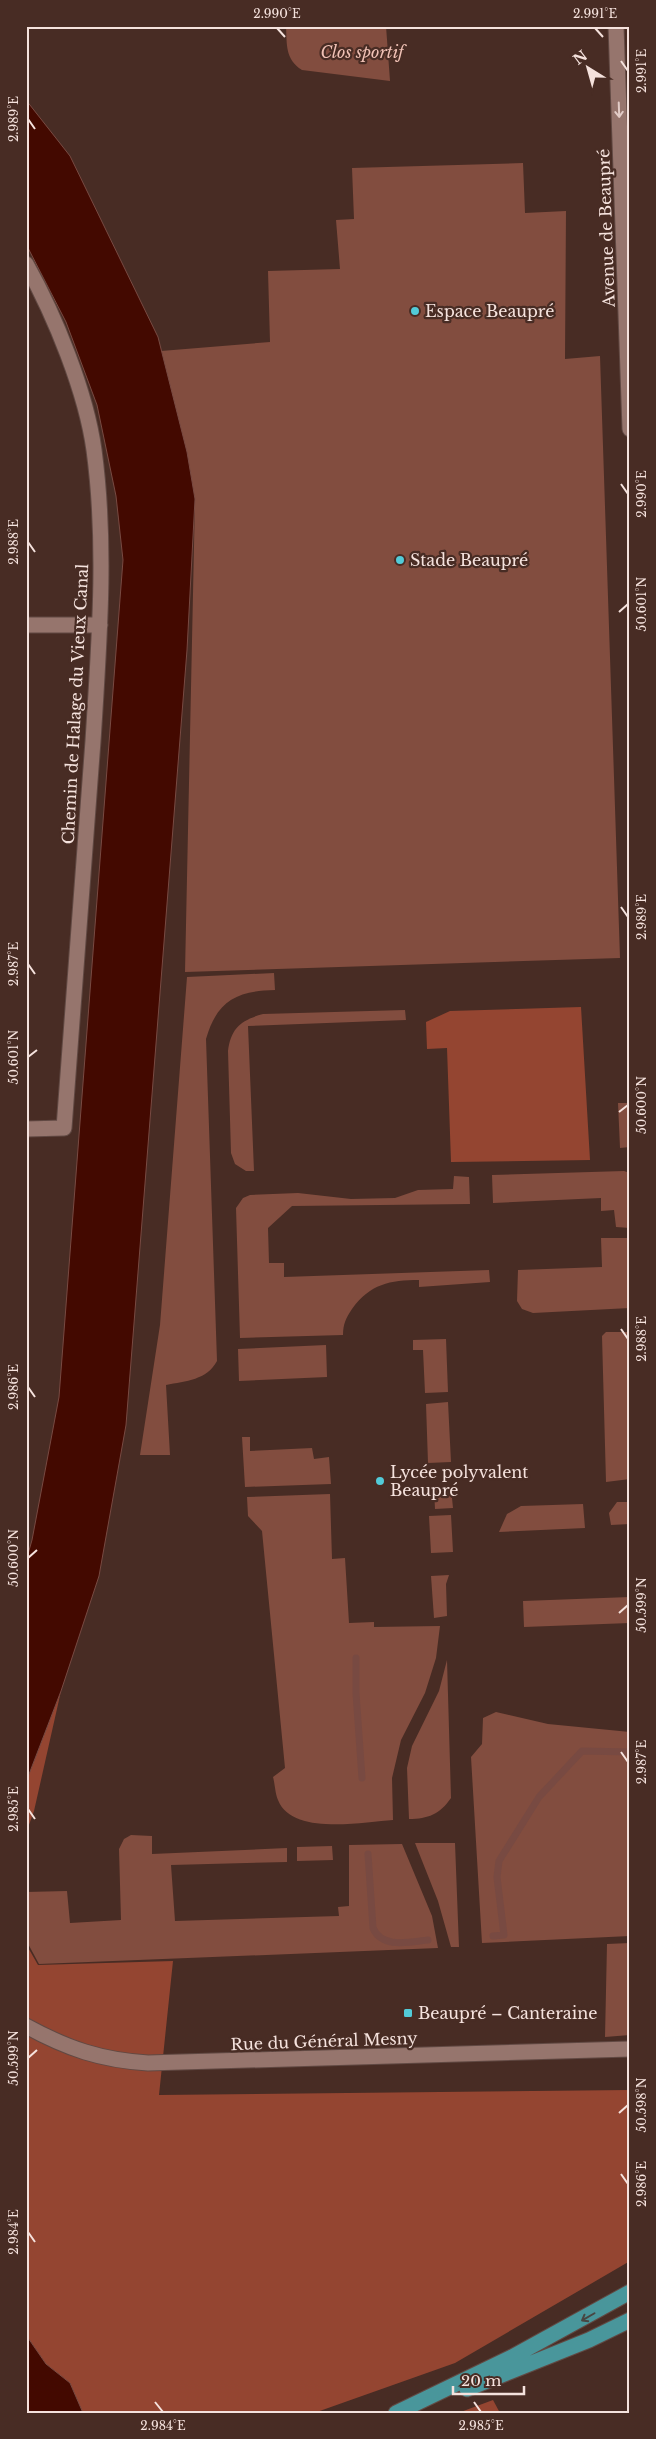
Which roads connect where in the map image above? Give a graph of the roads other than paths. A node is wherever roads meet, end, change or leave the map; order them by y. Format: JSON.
{"nodes":[{"id":1,"x":616,"y":26,"type":"edge"},
{"id":2,"x":26,"y":264,"type":"edge"},
{"id":3,"x":630,"y":429,"type":"edge"},
{"id":4,"x":26,"y":625,"type":"edge"},
{"id":5,"x":100,"y":625,"type":"junction"},
{"id":6,"x":26,"y":1129,"type":"edge"},
{"id":7,"x":26,"y":2026,"type":"edge"},
{"id":8,"x":630,"y":2049,"type":"edge"},
{"id":9,"x":630,"y":2292,"type":"edge"},
{"id":10,"x":630,"y":2320,"type":"edge"},
{"id":11,"x":396,"y":2413,"type":"edge"},
{"id":12,"x":405,"y":2413,"type":"edge"}],
"edges":[{"from":1,"to":3,"type":"street","name":"Avenue de Beaupré","one_way":true},
{"from":2,"to":5,"type":"street","name":"Chemin de Halage du Vieux Canal"},
{"from":4,"to":5,"type":"street"},
{"from":5,"to":6,"type":"street","name":"Chemin de Halage du Vieux Canal"},
{"from":7,"to":8,"type":"street","name":"Rue du Général Mesny"},
{"from":9,"to":11,"type":"main road","one_way":true},
{"from":10,"to":12,"type":"main road"}]}
